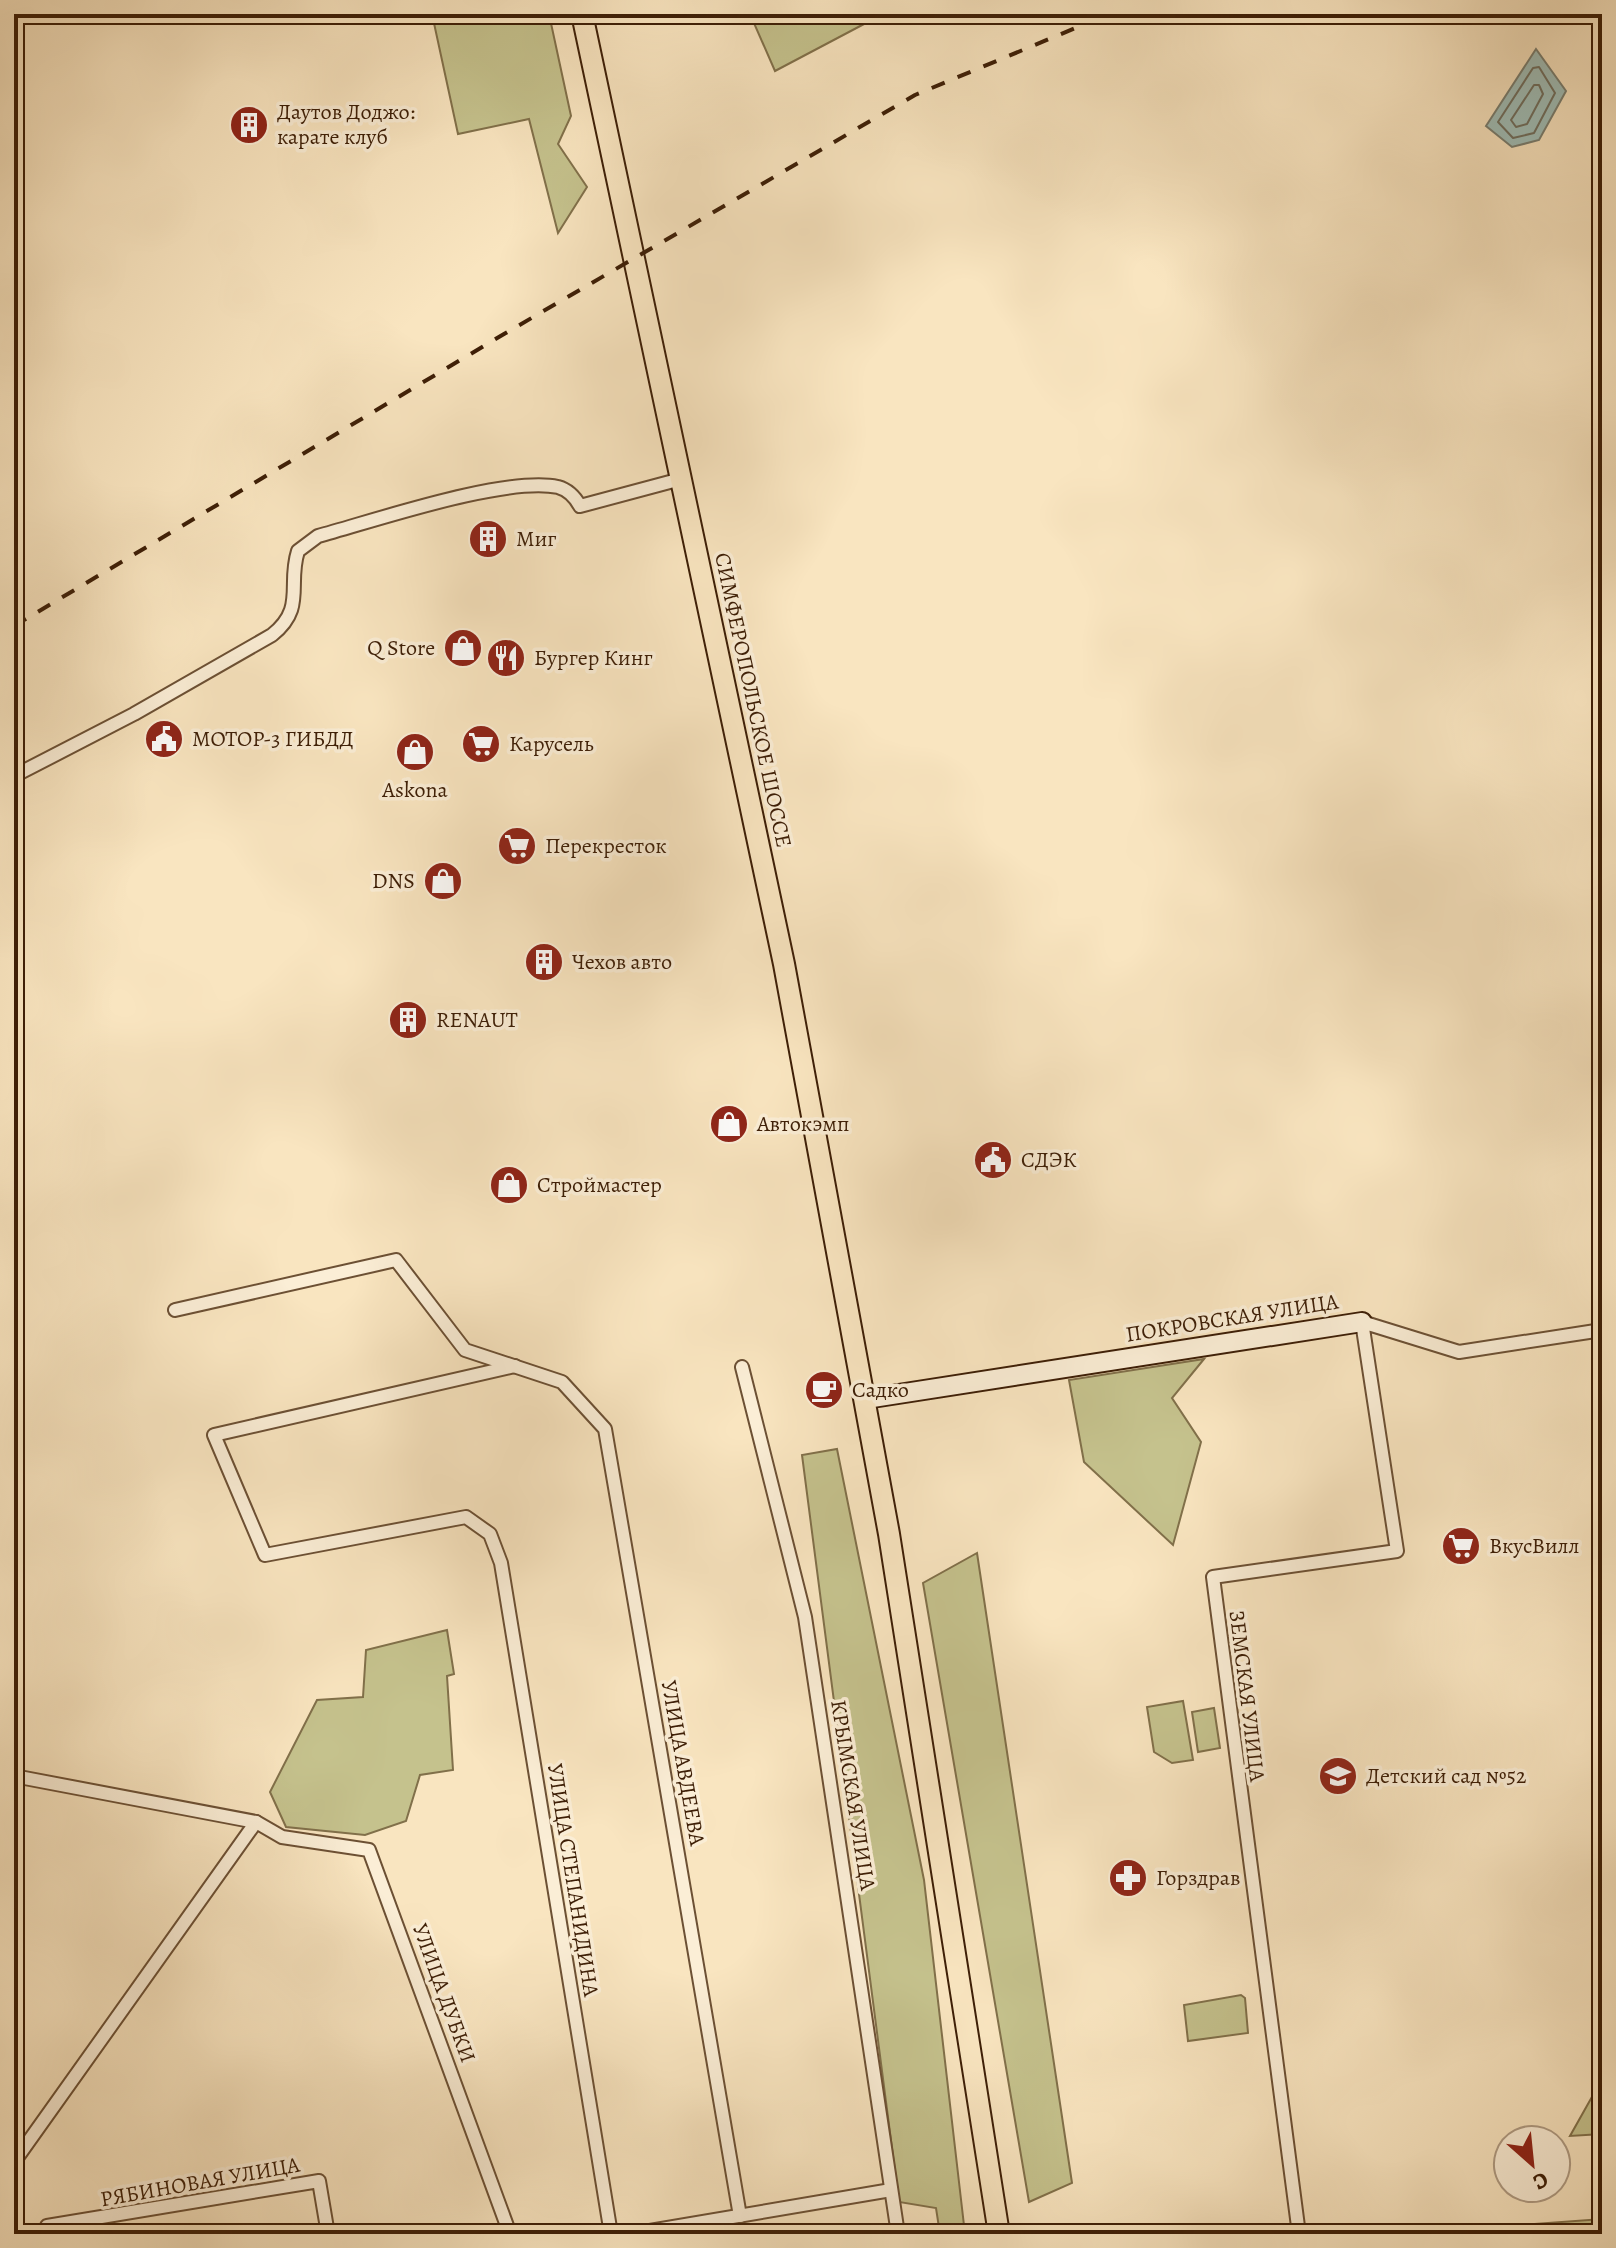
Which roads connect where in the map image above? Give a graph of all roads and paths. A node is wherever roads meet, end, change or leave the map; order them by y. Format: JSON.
{"nodes":[{"id":1,"x":582,"y":14,"type":"edge"},
{"id":2,"x":681,"y":479,"type":"junction"},
{"id":3,"x":14,"y":776,"type":"edge"},
{"id":4,"x":175,"y":1310,"type":"dead end"},
{"id":5,"x":1362,"y":1322,"type":"junction"},
{"id":6,"x":1602,"y":1330,"type":"edge"},
{"id":7,"x":515,"y":1366,"type":"junction"},
{"id":8,"x":742,"y":1367,"type":"dead end"},
{"id":9,"x":866,"y":1399,"type":"junction"},
{"id":10,"x":14,"y":1776,"type":"edge"},
{"id":11,"x":256,"y":1822,"type":"junction"},
{"id":12,"x":14,"y":2162,"type":"edge"},
{"id":13,"x":891,"y":2190,"type":"junction"},
{"id":14,"x":740,"y":2216,"type":"junction"},
{"id":15,"x":47,"y":2226,"type":"dead end"},
{"id":16,"x":84,"y":2228,"type":"edge"},
{"id":17,"x":328,"y":2234,"type":"edge"},
{"id":18,"x":510,"y":2234,"type":"edge"},
{"id":19,"x":611,"y":2234,"type":"edge"},
{"id":20,"x":632,"y":2234,"type":"edge"},
{"id":21,"x":898,"y":2234,"type":"edge"},
{"id":22,"x":999,"y":2234,"type":"edge"},
{"id":23,"x":1299,"y":2234,"type":"edge"}],
"edges":[{"from":1,"to":2,"type":"main road","name":"СИМФЕРОПОЛЬСКОЕ ШОССЕ"},
{"from":2,"to":3,"type":"street"},
{"from":2,"to":9,"type":"main road","name":"СИМФЕРОПОЛЬСКОЕ ШОССЕ"},
{"from":4,"to":7,"type":"street","name":"УЛИЦА АВДЕЕВА"},
{"from":5,"to":6,"type":"street","name":"ПОКРОВСКАЯ УЛИЦА"},
{"from":5,"to":9,"type":"street","name":"ПОКРОВСКАЯ УЛИЦА"},
{"from":5,"to":23,"type":"street","name":"ЗЕМСКАЯ УЛИЦА"},
{"from":7,"to":14,"type":"street","name":"УЛИЦА АВДЕЕВА"},
{"from":7,"to":19,"type":"street","name":"УЛИЦА СТЕПАНИДИНА"},
{"from":8,"to":13,"type":"street","name":"КРЫМСКАЯ УЛИЦА"},
{"from":9,"to":22,"type":"main road","name":"СИМФЕРОПОЛЬСКОЕ ШОССЕ"},
{"from":10,"to":11,"type":"street"},
{"from":11,"to":12,"type":"street"},
{"from":11,"to":18,"type":"street","name":"УЛИЦА ДУБКИ"},
{"from":13,"to":14,"type":"street"},
{"from":13,"to":21,"type":"street","name":"КРЫМСКАЯ УЛИЦА"},
{"from":14,"to":20,"type":"street"},
{"from":15,"to":16,"type":"street","name":"РЯБИНОВАЯ УЛИЦА"},
{"from":16,"to":17,"type":"street","name":"РЯБИНОВАЯ УЛИЦА"}]}
